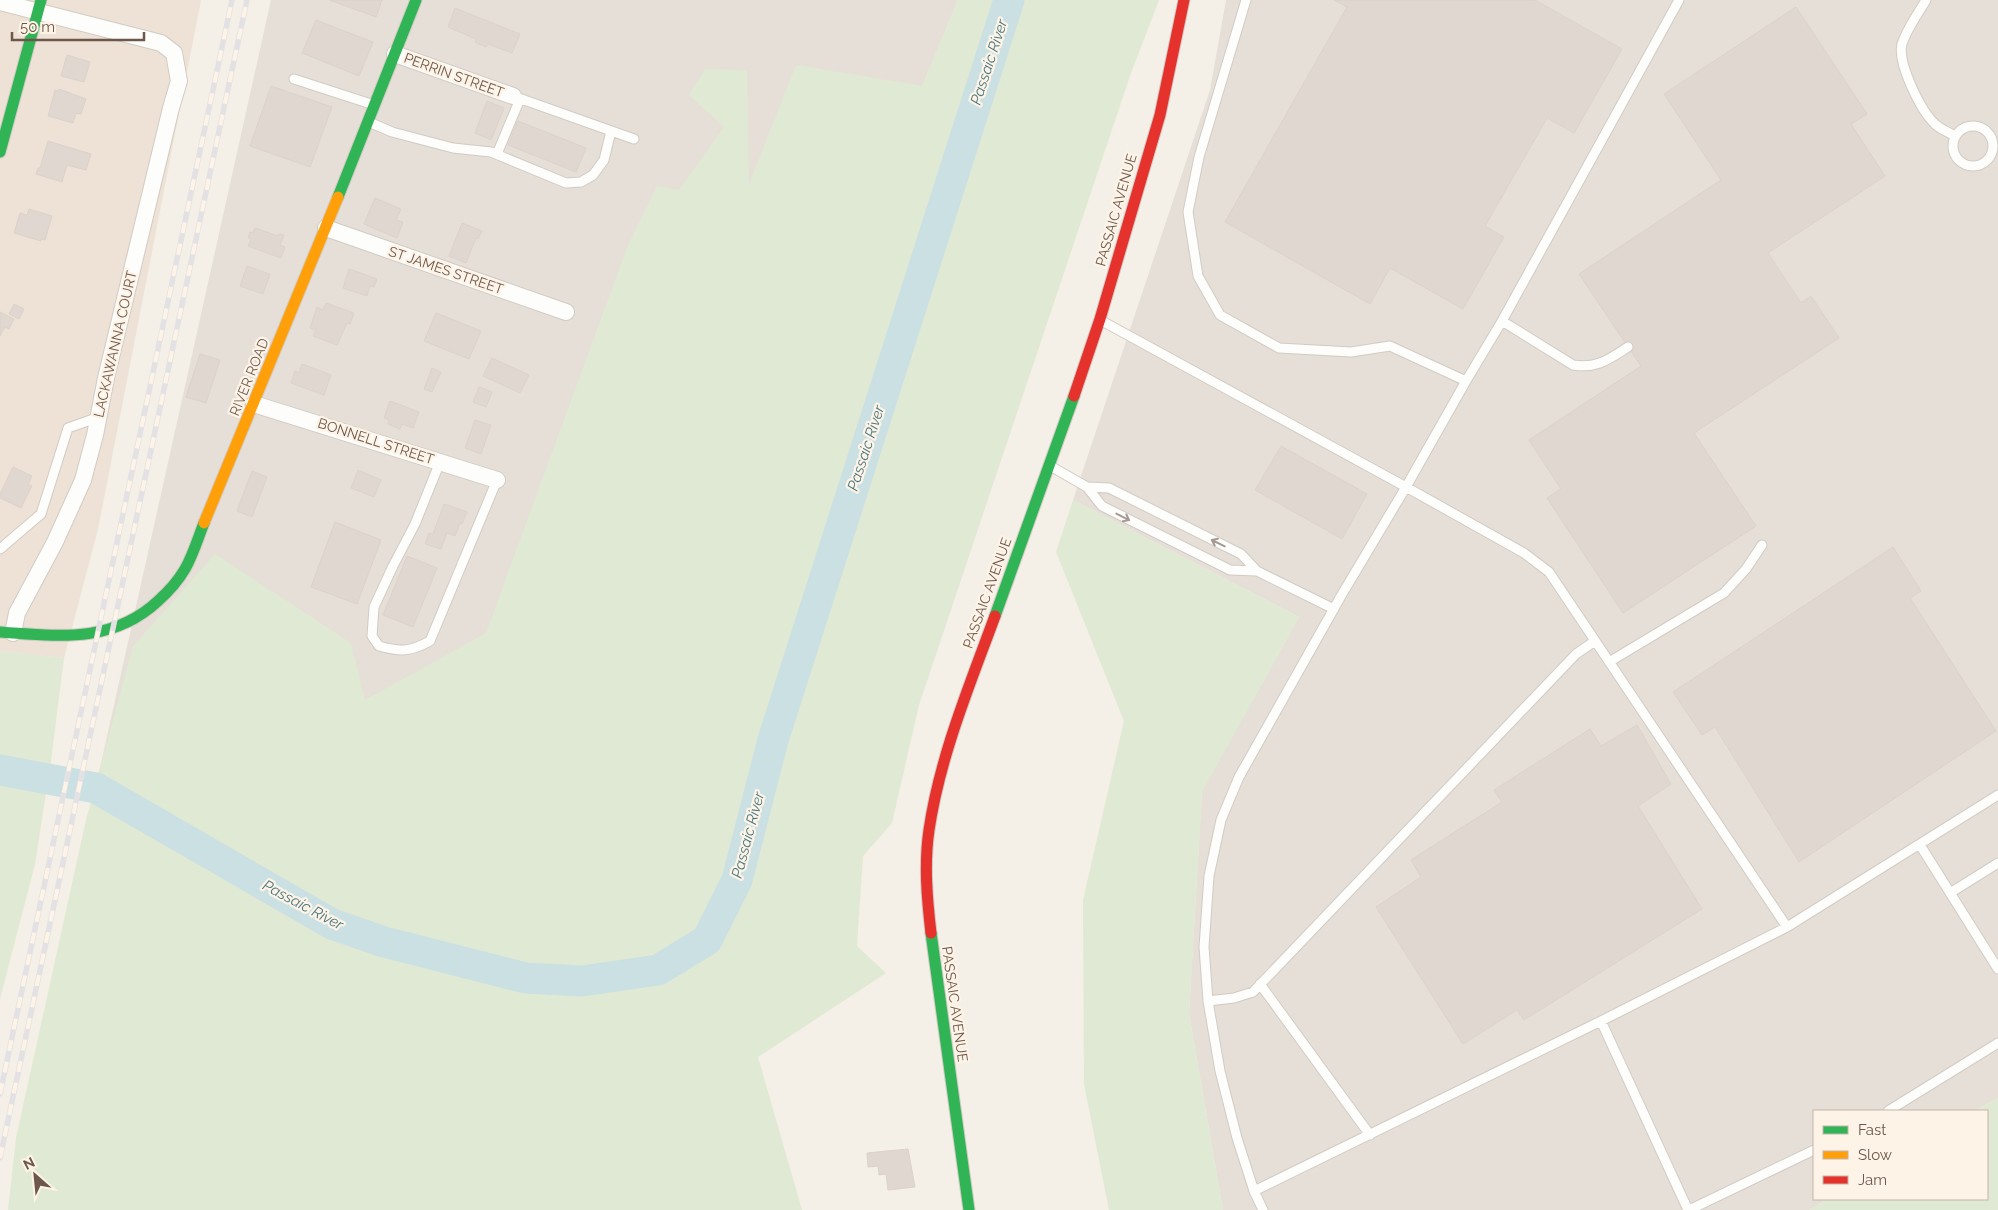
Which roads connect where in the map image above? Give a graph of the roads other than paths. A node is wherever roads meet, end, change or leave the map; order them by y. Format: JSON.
{"nodes":[{"id":1,"x":416,"y":0,"type":"edge"},
{"id":2,"x":1184,"y":0,"type":"edge"},
{"id":3,"x":1246,"y":0,"type":"edge"},
{"id":4,"x":1679,"y":0,"type":"edge"},
{"id":5,"x":1926,"y":0,"type":"edge"},
{"id":6,"x":0,"y":2,"type":"edge"},
{"id":7,"x":40,"y":6,"type":"edge"},
{"id":8,"x":395,"y":54,"type":"junction"},
{"id":9,"x":294,"y":79,"type":"dead end"},
{"id":10,"x":517,"y":97,"type":"junction"},
{"id":11,"x":375,"y":105,"type":"junction"},
{"id":12,"x":368,"y":122,"type":"junction"},
{"id":13,"x":612,"y":131,"type":"junction"},
{"id":14,"x":1955,"y":136,"type":"junction"},
{"id":15,"x":634,"y":139,"type":"dead end"},
{"id":16,"x":0,"y":152,"type":"edge"},
{"id":17,"x":497,"y":154,"type":"junction"},
{"id":18,"x":326,"y":228,"type":"junction"},
{"id":19,"x":566,"y":312,"type":"dead end"},
{"id":20,"x":1100,"y":319,"type":"junction"},
{"id":21,"x":1502,"y":321,"type":"junction"},
{"id":22,"x":1628,"y":347,"type":"dead end"},
{"id":23,"x":1466,"y":381,"type":"junction"},
{"id":24,"x":254,"y":404,"type":"junction"},
{"id":25,"x":99,"y":417,"type":"junction"},
{"id":26,"x":440,"y":462,"type":"junction"},
{"id":27,"x":1050,"y":465,"type":"junction"},
{"id":28,"x":497,"y":480,"type":"joint"},
{"id":29,"x":1087,"y":487,"type":"junction"},
{"id":30,"x":1406,"y":487,"type":"junction"},
{"id":31,"x":1762,"y":544,"type":"dead end"},
{"id":32,"x":0,"y":549,"type":"edge"},
{"id":33,"x":1257,"y":571,"type":"junction"},
{"id":34,"x":1334,"y":609,"type":"junction"},
{"id":35,"x":7,"y":633,"type":"edge"},
{"id":36,"x":1595,"y":641,"type":"junction"},
{"id":37,"x":1609,"y":662,"type":"junction"},
{"id":38,"x":1998,"y":795,"type":"edge"},
{"id":39,"x":1920,"y":845,"type":"junction"},
{"id":40,"x":1998,"y":863,"type":"edge"},
{"id":41,"x":1950,"y":893,"type":"junction"},
{"id":42,"x":1787,"y":927,"type":"junction"},
{"id":43,"x":1998,"y":969,"type":"edge"},
{"id":44,"x":1260,"y":984,"type":"junction"},
{"id":45,"x":1208,"y":1001,"type":"junction"},
{"id":46,"x":1601,"y":1021,"type":"junction"},
{"id":47,"x":1998,"y":1043,"type":"edge"},
{"id":48,"x":1890,"y":1110,"type":"edge"},
{"id":49,"x":1370,"y":1135,"type":"junction"},
{"id":50,"x":1813,"y":1150,"type":"edge"},
{"id":51,"x":1254,"y":1191,"type":"junction"},
{"id":52,"x":969,"y":1210,"type":"edge"},
{"id":53,"x":1263,"y":1210,"type":"edge"},
{"id":54,"x":1689,"y":1210,"type":"edge"}],
"edges":[{"from":1,"to":8,"type":"main road","name":"RIVER ROAD"},
{"from":2,"to":20,"type":"main road","name":"PASSAIC AVENUE"},
{"from":3,"to":23,"type":"lane"},
{"from":4,"to":21,"type":"lane"},
{"from":5,"to":14,"type":"lane"},
{"from":6,"to":7,"type":"street"},
{"from":7,"to":16,"type":"main road"},
{"from":7,"to":25,"type":"street","name":"LACKAWANNA COURT"},
{"from":8,"to":10,"type":"street","name":"PERRIN STREET"},
{"from":8,"to":11,"type":"main road","name":"RIVER ROAD"},
{"from":9,"to":11,"type":"lane"},
{"from":10,"to":13,"type":"lane"},
{"from":10,"to":17,"type":"lane"},
{"from":11,"to":12,"type":"main road","name":"RIVER ROAD"},
{"from":12,"to":17,"type":"lane"},
{"from":12,"to":18,"type":"main road","name":"RIVER ROAD"},
{"from":13,"to":15,"type":"lane"},
{"from":13,"to":17,"type":"lane"},
{"from":14,"to":14,"type":"lane"},
{"from":18,"to":19,"type":"street","name":"ST JAMES STREET"},
{"from":18,"to":24,"type":"main road","name":"RIVER ROAD"},
{"from":20,"to":27,"type":"main road","name":"PASSAIC AVENUE"},
{"from":20,"to":30,"type":"lane"},
{"from":21,"to":22,"type":"lane"},
{"from":21,"to":23,"type":"lane"},
{"from":23,"to":30,"type":"lane"},
{"from":24,"to":26,"type":"street","name":"BONNELL STREET"},
{"from":24,"to":35,"type":"main road","name":"RIVER ROAD"},
{"from":25,"to":32,"type":"lane"},
{"from":25,"to":35,"type":"street","name":"LACKAWANNA COURT"},
{"from":26,"to":28,"type":"street","name":"BONNELL STREET"},
{"from":26,"to":28,"type":"lane"},
{"from":27,"to":29,"type":"lane"},
{"from":27,"to":52,"type":"main road","name":"PASSAIC AVENUE"},
{"from":33,"to":29,"type":"lane","one_way":true},
{"from":29,"to":33,"type":"lane","one_way":true},
{"from":30,"to":34,"type":"lane"},
{"from":30,"to":36,"type":"lane"},
{"from":31,"to":37,"type":"lane"},
{"from":33,"to":34,"type":"lane"},
{"from":34,"to":45,"type":"lane"},
{"from":36,"to":37,"type":"lane"},
{"from":36,"to":44,"type":"lane"},
{"from":37,"to":42,"type":"lane"},
{"from":38,"to":39,"type":"lane"},
{"from":39,"to":41,"type":"lane"},
{"from":39,"to":42,"type":"lane"},
{"from":40,"to":41,"type":"lane"},
{"from":41,"to":43,"type":"lane"},
{"from":42,"to":46,"type":"lane"},
{"from":44,"to":45,"type":"lane"},
{"from":44,"to":49,"type":"lane"},
{"from":45,"to":51,"type":"lane"},
{"from":46,"to":49,"type":"lane"},
{"from":46,"to":54,"type":"lane"},
{"from":47,"to":48,"type":"lane"},
{"from":49,"to":51,"type":"lane"},
{"from":50,"to":54,"type":"lane"},
{"from":51,"to":53,"type":"lane"}]}
